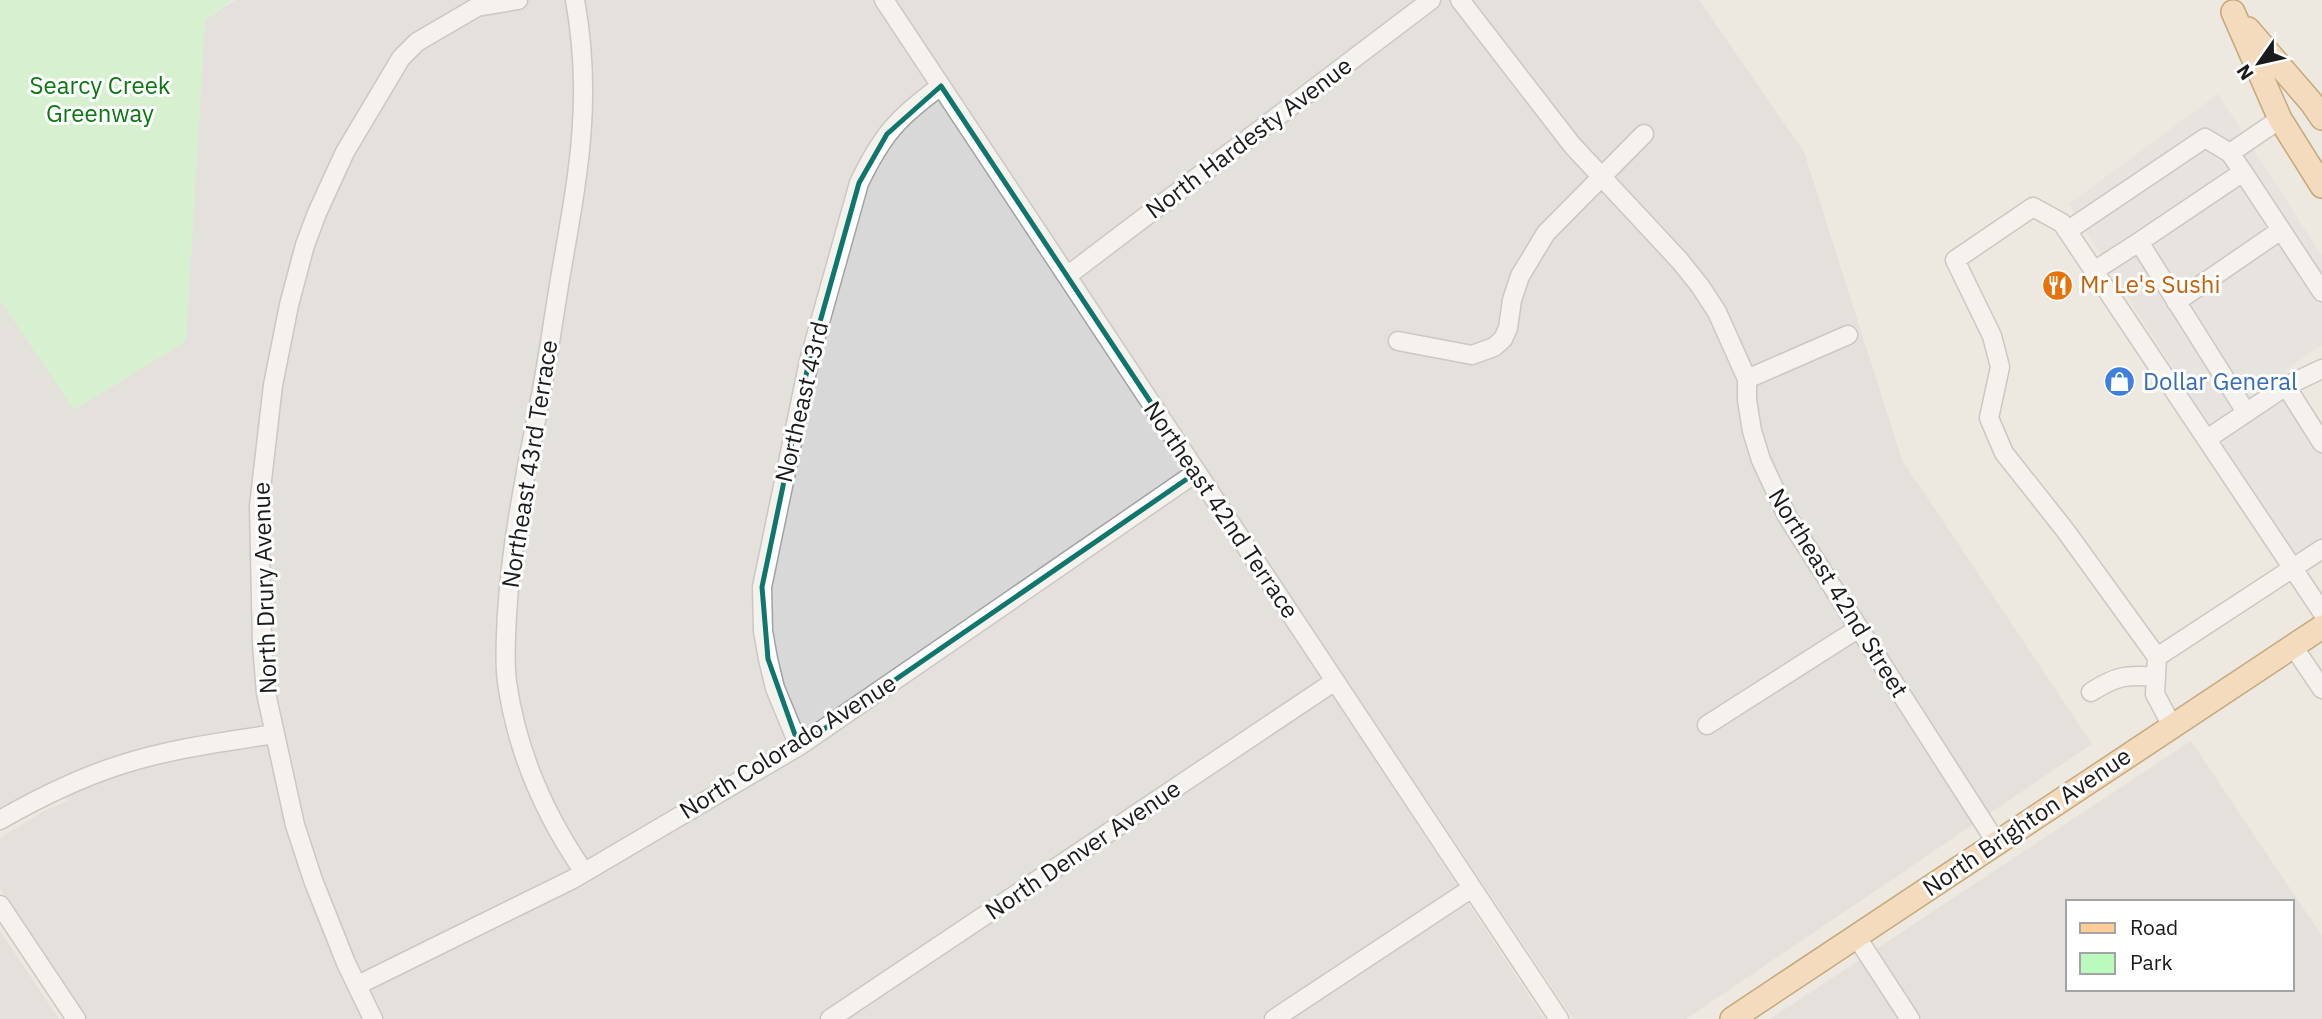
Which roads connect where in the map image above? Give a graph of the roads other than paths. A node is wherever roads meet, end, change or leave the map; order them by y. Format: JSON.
{"nodes":[{"id":1,"x":518,"y":0,"type":"edge"},
{"id":2,"x":575,"y":0,"type":"edge"},
{"id":3,"x":884,"y":0,"type":"edge"},
{"id":4,"x":1431,"y":0,"type":"edge"},
{"id":5,"x":1460,"y":0,"type":"edge"},
{"id":6,"x":2229,"y":6,"type":"edge"},
{"id":7,"x":941,"y":86,"type":"junction"},
{"id":8,"x":2280,"y":118,"type":"junction"},
{"id":9,"x":2322,"y":118,"type":"edge"},
{"id":10,"x":1644,"y":134,"type":"dead end"},
{"id":11,"x":2230,"y":153,"type":"junction"},
{"id":12,"x":2243,"y":172,"type":"junction"},
{"id":13,"x":1602,"y":177,"type":"junction"},
{"id":14,"x":2322,"y":186,"type":"edge"},
{"id":15,"x":2281,"y":230,"type":"junction"},
{"id":16,"x":2067,"y":231,"type":"junction"},
{"id":17,"x":2139,"y":242,"type":"junction"},
{"id":18,"x":2094,"y":271,"type":"junction"},
{"id":19,"x":1067,"y":276,"type":"junction"},
{"id":20,"x":2322,"y":292,"type":"edge"},
{"id":21,"x":2176,"y":302,"type":"junction"},
{"id":22,"x":1848,"y":335,"type":"dead end"},
{"id":23,"x":1398,"y":341,"type":"dead end"},
{"id":24,"x":2322,"y":369,"type":"edge"},
{"id":25,"x":1747,"y":379,"type":"junction"},
{"id":26,"x":2286,"y":386,"type":"junction"},
{"id":27,"x":2246,"y":412,"type":"junction"},
{"id":28,"x":2207,"y":439,"type":"junction"},
{"id":29,"x":2322,"y":443,"type":"edge"},
{"id":30,"x":1197,"y":472,"type":"junction"},
{"id":31,"x":2322,"y":549,"type":"edge"},
{"id":32,"x":2292,"y":569,"type":"junction"},
{"id":33,"x":2322,"y":612,"type":"edge"},
{"id":34,"x":2322,"y":627,"type":"edge"},
{"id":35,"x":1859,"y":628,"type":"junction"},
{"id":36,"x":2293,"y":646,"type":"junction"},
{"id":37,"x":2157,"y":657,"type":"junction"},
{"id":38,"x":2157,"y":677,"type":"junction"},
{"id":39,"x":1335,"y":681,"type":"junction"},
{"id":40,"x":2322,"y":689,"type":"edge"},
{"id":41,"x":2091,"y":692,"type":"dead end"},
{"id":42,"x":1707,"y":725,"type":"dead end"},
{"id":43,"x":2172,"y":726,"type":"junction"},
{"id":44,"x":275,"y":734,"type":"junction"},
{"id":45,"x":799,"y":747,"type":"junction"},
{"id":46,"x":0,"y":820,"type":"edge"},
{"id":47,"x":1996,"y":842,"type":"junction"},
{"id":48,"x":584,"y":872,"type":"junction"},
{"id":49,"x":1472,"y":888,"type":"junction"},
{"id":50,"x":0,"y":905,"type":"edge"},
{"id":51,"x":1856,"y":936,"type":"junction"},
{"id":52,"x":358,"y":985,"type":"junction"},
{"id":53,"x":76,"y":1019,"type":"edge"},
{"id":54,"x":373,"y":1019,"type":"edge"},
{"id":55,"x":830,"y":1019,"type":"edge"},
{"id":56,"x":1274,"y":1019,"type":"edge"},
{"id":57,"x":1559,"y":1019,"type":"edge"},
{"id":58,"x":1732,"y":1019,"type":"edge"},
{"id":59,"x":1910,"y":1019,"type":"edge"}],
"edges":[{"from":1,"to":44,"type":"street","name":"North Drury Avenue"},
{"from":2,"to":48,"type":"street","name":"Northeast 43rd Terrace"},
{"from":3,"to":7,"type":"street","name":"Northeast 42nd Terrace"},
{"from":4,"to":19,"type":"street","name":"North Hardesty Avenue"},
{"from":5,"to":13,"type":"street","name":"Northeast 42nd Street"},
{"from":6,"to":8,"type":"main road"},
{"from":6,"to":9,"type":"main road"},
{"from":7,"to":19,"type":"street","name":"Northeast 42nd Terrace"},
{"from":7,"to":45,"type":"street","name":"Northeast 43rd"},
{"from":8,"to":11,"type":"street"},
{"from":8,"to":14,"type":"main road"},
{"from":10,"to":13,"type":"street"},
{"from":11,"to":12,"type":"street"},
{"from":11,"to":16,"type":"street"},
{"from":12,"to":15,"type":"street"},
{"from":12,"to":17,"type":"street"},
{"from":13,"to":23,"type":"street"},
{"from":13,"to":25,"type":"street","name":"Northeast 42nd Street"},
{"from":15,"to":20,"type":"street"},
{"from":15,"to":21,"type":"street"},
{"from":16,"to":18,"type":"street"},
{"from":16,"to":37,"type":"street"},
{"from":17,"to":18,"type":"street"},
{"from":17,"to":21,"type":"street"},
{"from":18,"to":28,"type":"street"},
{"from":19,"to":30,"type":"street","name":"Northeast 42nd Terrace"},
{"from":21,"to":27,"type":"street"},
{"from":22,"to":25,"type":"street"},
{"from":24,"to":26,"type":"street"},
{"from":25,"to":35,"type":"street","name":"Northeast 42nd Street"},
{"from":26,"to":27,"type":"street"},
{"from":26,"to":29,"type":"street"},
{"from":27,"to":28,"type":"street"},
{"from":28,"to":32,"type":"street"},
{"from":30,"to":39,"type":"street","name":"Northeast 42nd Terrace"},
{"from":30,"to":45,"type":"street","name":"North Colorado Avenue"},
{"from":31,"to":32,"type":"street"},
{"from":32,"to":33,"type":"street"},
{"from":32,"to":37,"type":"street"},
{"from":34,"to":36,"type":"main road","name":"North Brighton Avenue"},
{"from":35,"to":42,"type":"street"},
{"from":35,"to":47,"type":"street","name":"Northeast 42nd Street"},
{"from":36,"to":40,"type":"street"},
{"from":36,"to":43,"type":"main road","name":"North Brighton Avenue"},
{"from":37,"to":38,"type":"street"},
{"from":38,"to":41,"type":"street"},
{"from":38,"to":43,"type":"street"},
{"from":39,"to":49,"type":"street","name":"Northeast 42nd Terrace"},
{"from":39,"to":55,"type":"street","name":"North Denver Avenue"},
{"from":43,"to":47,"type":"main road","name":"North Brighton Avenue"},
{"from":44,"to":46,"type":"street"},
{"from":44,"to":52,"type":"street","name":"North Drury Avenue"},
{"from":45,"to":48,"type":"street","name":"North Colorado Avenue"},
{"from":47,"to":51,"type":"main road","name":"North Brighton Avenue"},
{"from":48,"to":52,"type":"street","name":"North Colorado Avenue"},
{"from":49,"to":56,"type":"street"},
{"from":49,"to":57,"type":"street","name":"Northeast 42nd Terrace"},
{"from":50,"to":53,"type":"street"},
{"from":51,"to":58,"type":"main road","name":"North Brighton Avenue"},
{"from":51,"to":59,"type":"street"},
{"from":52,"to":54,"type":"street","name":"North Drury Avenue"}]}
